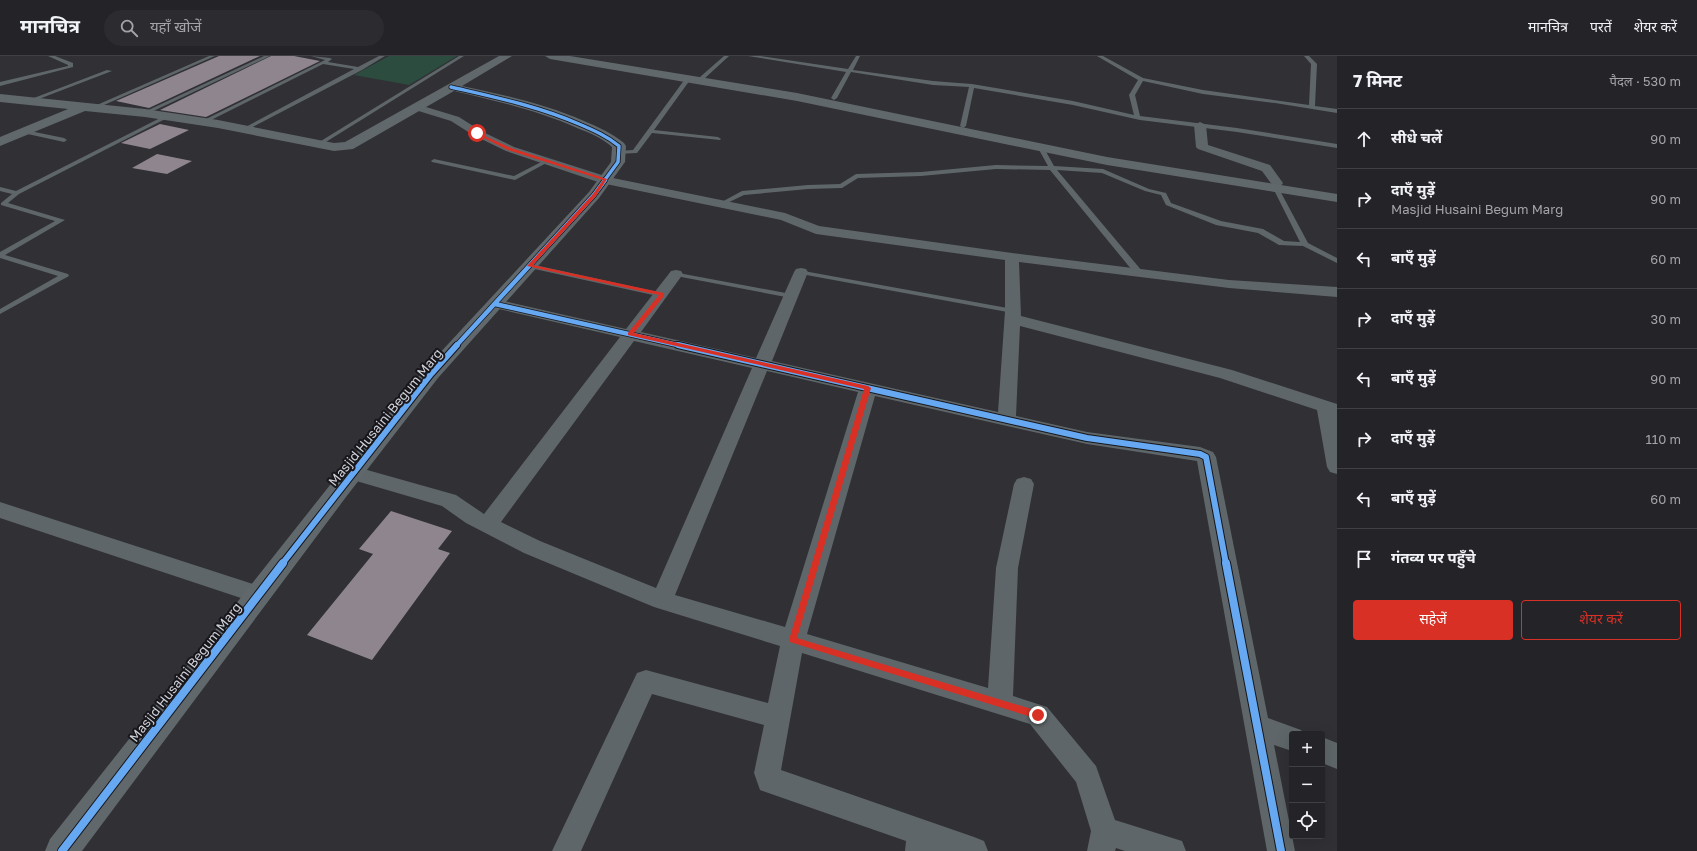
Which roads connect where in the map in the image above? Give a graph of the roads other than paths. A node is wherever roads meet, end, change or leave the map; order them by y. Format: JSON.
{"nodes":[{"id":1,"x":50,"y":56,"type":"edge"},
{"id":2,"x":213,"y":56,"type":"edge"},
{"id":3,"x":268,"y":56,"type":"edge"},
{"id":4,"x":313,"y":56,"type":"edge"},
{"id":5,"x":383,"y":56,"type":"edge"},
{"id":6,"x":462,"y":56,"type":"edge"},
{"id":7,"x":507,"y":56,"type":"edge"},
{"id":8,"x":550,"y":56,"type":"edge"},
{"id":9,"x":574,"y":56,"type":"edge"},
{"id":10,"x":727,"y":56,"type":"edge"},
{"id":11,"x":750,"y":56,"type":"edge"},
{"id":12,"x":858,"y":56,"type":"edge"},
{"id":13,"x":1099,"y":56,"type":"edge"},
{"id":14,"x":1306,"y":56,"type":"edge"},
{"id":15,"x":324,"y":62,"type":"junction"},
{"id":16,"x":360,"y":69,"type":"junction"},
{"id":17,"x":109,"y":71,"type":"dead end"},
{"id":18,"x":848,"y":71,"type":"junction"},
{"id":19,"x":702,"y":78,"type":"junction"},
{"id":20,"x":1141,"y":79,"type":"junction"},
{"id":21,"x":687,"y":80,"type":"junction"},
{"id":22,"x":0,"y":84,"type":"edge"},
{"id":23,"x":972,"y":86,"type":"junction"},
{"id":24,"x":451,"y":87,"type":"junction"},
{"id":25,"x":0,"y":98,"type":"edge"},
{"id":26,"x":834,"y":98,"type":"junction"},
{"id":27,"x":29,"y":101,"type":"junction"},
{"id":28,"x":1312,"y":106,"type":"junction"},
{"id":29,"x":416,"y":107,"type":"junction"},
{"id":30,"x":88,"y":108,"type":"junction"},
{"id":31,"x":1337,"y":111,"type":"edge"},
{"id":32,"x":145,"y":112,"type":"junction"},
{"id":33,"x":168,"y":116,"type":"junction"},
{"id":34,"x":1137,"y":117,"type":"junction"},
{"id":35,"x":203,"y":122,"type":"junction"},
{"id":36,"x":1200,"y":125,"type":"junction"},
{"id":37,"x":963,"y":126,"type":"junction"},
{"id":38,"x":245,"y":129,"type":"junction"},
{"id":39,"x":650,"y":131,"type":"junction"},
{"id":40,"x":25,"y":132,"type":"junction"},
{"id":41,"x":718,"y":139,"type":"dead end"},
{"id":42,"x":64,"y":140,"type":"dead end"},
{"id":43,"x":0,"y":142,"type":"edge"},
{"id":44,"x":319,"y":144,"type":"junction"},
{"id":45,"x":1337,"y":146,"type":"edge"},
{"id":46,"x":1041,"y":148,"type":"junction"},
{"id":47,"x":618,"y":153,"type":"junction"},
{"id":48,"x":434,"y":160,"type":"dead end"},
{"id":49,"x":547,"y":161,"type":"junction"},
{"id":50,"x":1052,"y":168,"type":"junction"},
{"id":51,"x":605,"y":180,"type":"junction"},
{"id":52,"x":1277,"y":186,"type":"junction"},
{"id":53,"x":0,"y":189,"type":"edge"},
{"id":54,"x":18,"y":193,"type":"junction"},
{"id":55,"x":1337,"y":193,"type":"edge"},
{"id":56,"x":1337,"y":198,"type":"edge"},
{"id":57,"x":721,"y":204,"type":"junction"},
{"id":58,"x":1305,"y":244,"type":"junction"},
{"id":59,"x":0,"y":255,"type":"edge"},
{"id":60,"x":1012,"y":257,"type":"junction"},
{"id":61,"x":1337,"y":261,"type":"edge"},
{"id":62,"x":530,"y":266,"type":"junction"},
{"id":63,"x":801,"y":272,"type":"joint"},
{"id":64,"x":1139,"y":273,"type":"junction"},
{"id":65,"x":676,"y":274,"type":"joint"},
{"id":66,"x":1337,"y":292,"type":"edge"},
{"id":67,"x":662,"y":295,"type":"junction"},
{"id":68,"x":791,"y":296,"type":"junction"},
{"id":69,"x":495,"y":304,"type":"junction"},
{"id":70,"x":0,"y":312,"type":"edge"},
{"id":71,"x":1013,"y":315,"type":"junction"},
{"id":72,"x":630,"y":334,"type":"junction"},
{"id":73,"x":762,"y":365,"type":"junction"},
{"id":74,"x":868,"y":388,"type":"junction"},
{"id":75,"x":1331,"y":408,"type":"edge"},
{"id":76,"x":1007,"y":420,"type":"junction"},
{"id":77,"x":1337,"y":467,"type":"edge"},
{"id":78,"x":353,"y":473,"type":"junction"},
{"id":79,"x":1024,"y":484,"type":"dead end"},
{"id":80,"x":0,"y":510,"type":"edge"},
{"id":81,"x":488,"y":524,"type":"junction"},
{"id":82,"x":258,"y":595,"type":"junction"},
{"id":83,"x":662,"y":600,"type":"junction"},
{"id":84,"x":793,"y":640,"type":"junction"},
{"id":85,"x":1000,"y":704,"type":"junction"},
{"id":86,"x":777,"y":717,"type":"junction"},
{"id":87,"x":1258,"y":727,"type":"junction"},
{"id":88,"x":1289,"y":738,"type":"edge"},
{"id":89,"x":1325,"y":751,"type":"edge"},
{"id":90,"x":1337,"y":756,"type":"edge"},
{"id":91,"x":1103,"y":841,"type":"edge"},
{"id":92,"x":920,"y":842,"type":"edge"},
{"id":93,"x":62,"y":851,"type":"edge"},
{"id":94,"x":566,"y":851,"type":"edge"},
{"id":95,"x":974,"y":851,"type":"edge"},
{"id":96,"x":1172,"y":851,"type":"edge"},
{"id":97,"x":1281,"y":851,"type":"edge"}],
"edges":[{"from":1,"to":22,"type":"lane"},
{"from":2,"to":30,"type":"lane"},
{"from":3,"to":32,"type":"lane"},
{"from":4,"to":15,"type":"lane"},
{"from":5,"to":16,"type":"lane"},
{"from":6,"to":44,"type":"lane"},
{"from":7,"to":24,"type":"street"},
{"from":8,"to":21,"type":"street"},
{"from":9,"to":19,"type":"street"},
{"from":10,"to":19,"type":"lane"},
{"from":11,"to":18,"type":"lane"},
{"from":12,"to":18,"type":"lane"},
{"from":13,"to":20,"type":"lane"},
{"from":14,"to":28,"type":"lane"},
{"from":15,"to":16,"type":"lane"},
{"from":15,"to":35,"type":"lane"},
{"from":16,"to":38,"type":"lane"},
{"from":17,"to":27,"type":"lane"},
{"from":18,"to":23,"type":"lane"},
{"from":18,"to":26,"type":"lane"},
{"from":19,"to":26,"type":"street"},
{"from":20,"to":28,"type":"lane"},
{"from":20,"to":34,"type":"lane"},
{"from":21,"to":39,"type":"lane"},
{"from":21,"to":46,"type":"street"},
{"from":23,"to":34,"type":"lane"},
{"from":23,"to":37,"type":"lane"},
{"from":24,"to":29,"type":"street"},
{"from":24,"to":47,"type":"street"},
{"from":25,"to":27,"type":"street"},
{"from":26,"to":37,"type":"street"},
{"from":27,"to":30,"type":"street"},
{"from":28,"to":31,"type":"lane"},
{"from":29,"to":44,"type":"street"},
{"from":29,"to":49,"type":"street"},
{"from":30,"to":32,"type":"street"},
{"from":30,"to":40,"type":"street"},
{"from":32,"to":33,"type":"street"},
{"from":33,"to":35,"type":"street"},
{"from":33,"to":54,"type":"lane"},
{"from":34,"to":36,"type":"lane"},
{"from":35,"to":38,"type":"street"},
{"from":36,"to":45,"type":"lane"},
{"from":36,"to":52,"type":"street"},
{"from":37,"to":52,"type":"street"},
{"from":38,"to":44,"type":"street"},
{"from":39,"to":41,"type":"lane"},
{"from":39,"to":47,"type":"lane"},
{"from":40,"to":42,"type":"lane"},
{"from":40,"to":43,"type":"street"},
{"from":46,"to":50,"type":"lane"},
{"from":46,"to":52,"type":"street"},
{"from":47,"to":51,"type":"street","name":"Masjid Husaini Begum Marg"},
{"from":48,"to":49,"type":"lane"},
{"from":49,"to":51,"type":"street"},
{"from":50,"to":57,"type":"lane"},
{"from":50,"to":58,"type":"lane"},
{"from":50,"to":64,"type":"lane"},
{"from":51,"to":57,"type":"street"},
{"from":51,"to":62,"type":"street","name":"Masjid Husaini Begum Marg"},
{"from":52,"to":55,"type":"street"},
{"from":52,"to":56,"type":"street"},
{"from":52,"to":58,"type":"lane"},
{"from":53,"to":54,"type":"lane"},
{"from":54,"to":59,"type":"lane"},
{"from":57,"to":60,"type":"street"},
{"from":58,"to":61,"type":"lane"},
{"from":59,"to":70,"type":"lane"},
{"from":60,"to":64,"type":"street"},
{"from":60,"to":71,"type":"street"},
{"from":62,"to":67,"type":"lane"},
{"from":62,"to":69,"type":"street","name":"Masjid Husaini Begum Marg"},
{"from":63,"to":68,"type":"street"},
{"from":63,"to":71,"type":"lane"},
{"from":64,"to":66,"type":"street"},
{"from":65,"to":67,"type":"street"},
{"from":65,"to":68,"type":"lane"},
{"from":67,"to":72,"type":"street"},
{"from":68,"to":73,"type":"street"},
{"from":69,"to":72,"type":"street"},
{"from":69,"to":78,"type":"street","name":"Masjid Husaini Begum Marg"},
{"from":71,"to":75,"type":"street"},
{"from":71,"to":76,"type":"street"},
{"from":72,"to":73,"type":"street"},
{"from":72,"to":81,"type":"street"},
{"from":73,"to":74,"type":"street"},
{"from":73,"to":83,"type":"street"},
{"from":74,"to":76,"type":"street"},
{"from":74,"to":84,"type":"street"},
{"from":75,"to":77,"type":"street"},
{"from":76,"to":87,"type":"street"},
{"from":78,"to":81,"type":"street"},
{"from":78,"to":82,"type":"street","name":"Masjid Husaini Begum Marg"},
{"from":79,"to":85,"type":"street"},
{"from":80,"to":82,"type":"street"},
{"from":81,"to":83,"type":"street"},
{"from":82,"to":93,"type":"street","name":"Masjid Husaini Begum Marg"},
{"from":83,"to":84,"type":"street"},
{"from":84,"to":85,"type":"street"},
{"from":84,"to":86,"type":"street"},
{"from":85,"to":91,"type":"street"},
{"from":86,"to":92,"type":"street"},
{"from":86,"to":94,"type":"street"},
{"from":87,"to":88,"type":"street"},
{"from":87,"to":97,"type":"street"},
{"from":89,"to":90,"type":"street"},
{"from":91,"to":96,"type":"street"},
{"from":92,"to":95,"type":"street"}]}
